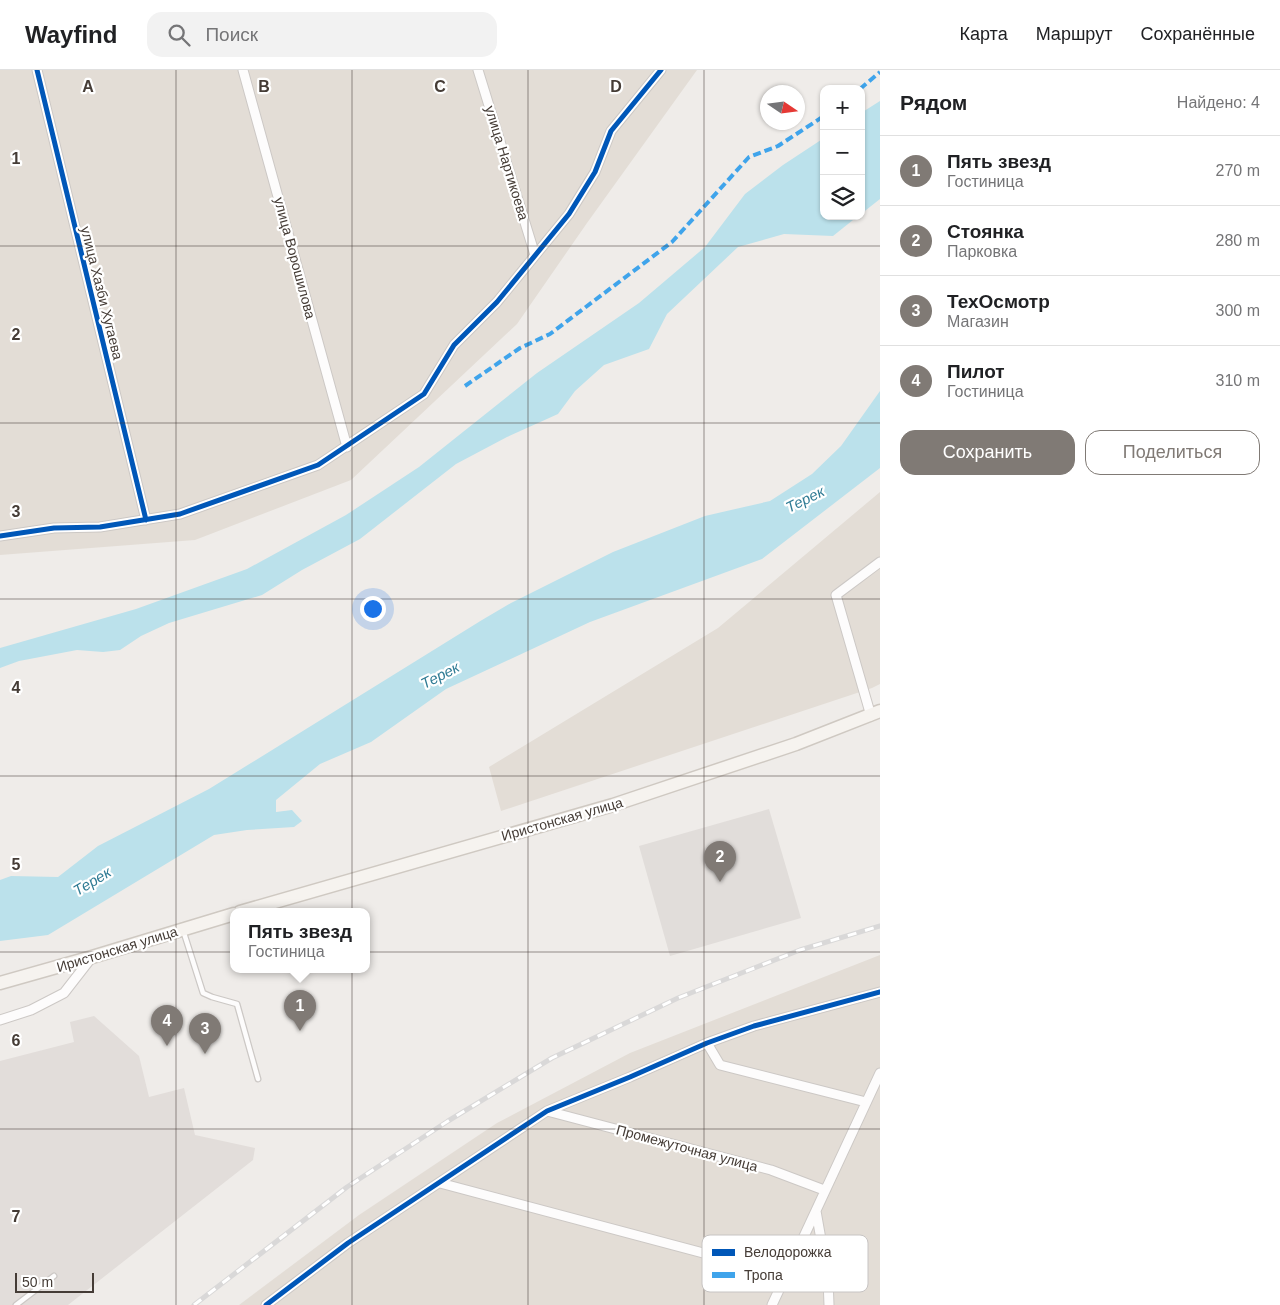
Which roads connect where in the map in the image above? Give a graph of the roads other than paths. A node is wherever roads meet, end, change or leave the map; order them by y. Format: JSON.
{"nodes":[{"id":1,"x":37,"y":70,"type":"edge"},
{"id":2,"x":243,"y":70,"type":"edge"},
{"id":3,"x":478,"y":70,"type":"edge"},
{"id":4,"x":661,"y":70,"type":"edge"},
{"id":5,"x":535,"y":255,"type":"junction"},
{"id":6,"x":347,"y":447,"type":"junction"},
{"id":7,"x":146,"y":520,"type":"junction"},
{"id":8,"x":0,"y":536,"type":"edge"},
{"id":9,"x":880,"y":562,"type":"edge"},
{"id":10,"x":875,"y":713,"type":"edge"},
{"id":11,"x":254,"y":908,"type":"edge"},
{"id":12,"x":230,"y":915,"type":"edge"},
{"id":13,"x":183,"y":929,"type":"junction"},
{"id":14,"x":92,"y":957,"type":"junction"},
{"id":15,"x":0,"y":983,"type":"edge"},
{"id":16,"x":880,"y":992,"type":"edge"},
{"id":17,"x":0,"y":1020,"type":"edge"},
{"id":18,"x":707,"y":1043,"type":"junction"},
{"id":19,"x":880,"y":1073,"type":"edge"},
{"id":20,"x":258,"y":1079,"type":"dead end"},
{"id":21,"x":866,"y":1102,"type":"junction"},
{"id":22,"x":547,"y":1111,"type":"junction"},
{"id":23,"x":440,"y":1183,"type":"junction"},
{"id":24,"x":824,"y":1190,"type":"junction"},
{"id":25,"x":816,"y":1210,"type":"junction"},
{"id":26,"x":804,"y":1235,"type":"edge"},
{"id":27,"x":820,"y":1235,"type":"edge"},
{"id":28,"x":702,"y":1253,"type":"edge"},
{"id":29,"x":54,"y":1276,"type":"dead end"},
{"id":30,"x":778,"y":1292,"type":"edge"},
{"id":31,"x":828,"y":1292,"type":"edge"},
{"id":32,"x":16,"y":1305,"type":"edge"},
{"id":33,"x":266,"y":1305,"type":"edge"},
{"id":34,"x":772,"y":1305,"type":"edge"},
{"id":35,"x":829,"y":1305,"type":"edge"}],
"edges":[{"from":1,"to":7,"type":"street","name":"улица Хазби Хугаева"},
{"from":2,"to":6,"type":"street","name":"улица Ворошилова"},
{"from":3,"to":5,"type":"street","name":"улица Нартикоева"},
{"from":4,"to":5,"type":"street"},
{"from":5,"to":6,"type":"street"},
{"from":6,"to":7,"type":"street"},
{"from":7,"to":8,"type":"street"},
{"from":9,"to":10,"type":"street"},
{"from":10,"to":11,"type":"main road","name":"Иристонская улица"},
{"from":12,"to":13,"type":"main road","name":"Иристонская улица"},
{"from":13,"to":14,"type":"main road","name":"Иристонская улица"},
{"from":13,"to":20,"type":"lane"},
{"from":14,"to":15,"type":"main road","name":"Иристонская улица"},
{"from":14,"to":17,"type":"street"},
{"from":16,"to":18,"type":"street"},
{"from":18,"to":21,"type":"street"},
{"from":18,"to":22,"type":"street"},
{"from":19,"to":21,"type":"street"},
{"from":21,"to":24,"type":"street"},
{"from":22,"to":23,"type":"street"},
{"from":22,"to":24,"type":"street","name":"Промежуточная улица"},
{"from":23,"to":28,"type":"street"},
{"from":23,"to":33,"type":"street"},
{"from":24,"to":25,"type":"street"},
{"from":25,"to":26,"type":"street"},
{"from":25,"to":27,"type":"street"},
{"from":29,"to":32,"type":"lane"},
{"from":30,"to":34,"type":"street"},
{"from":31,"to":35,"type":"street"}]}
